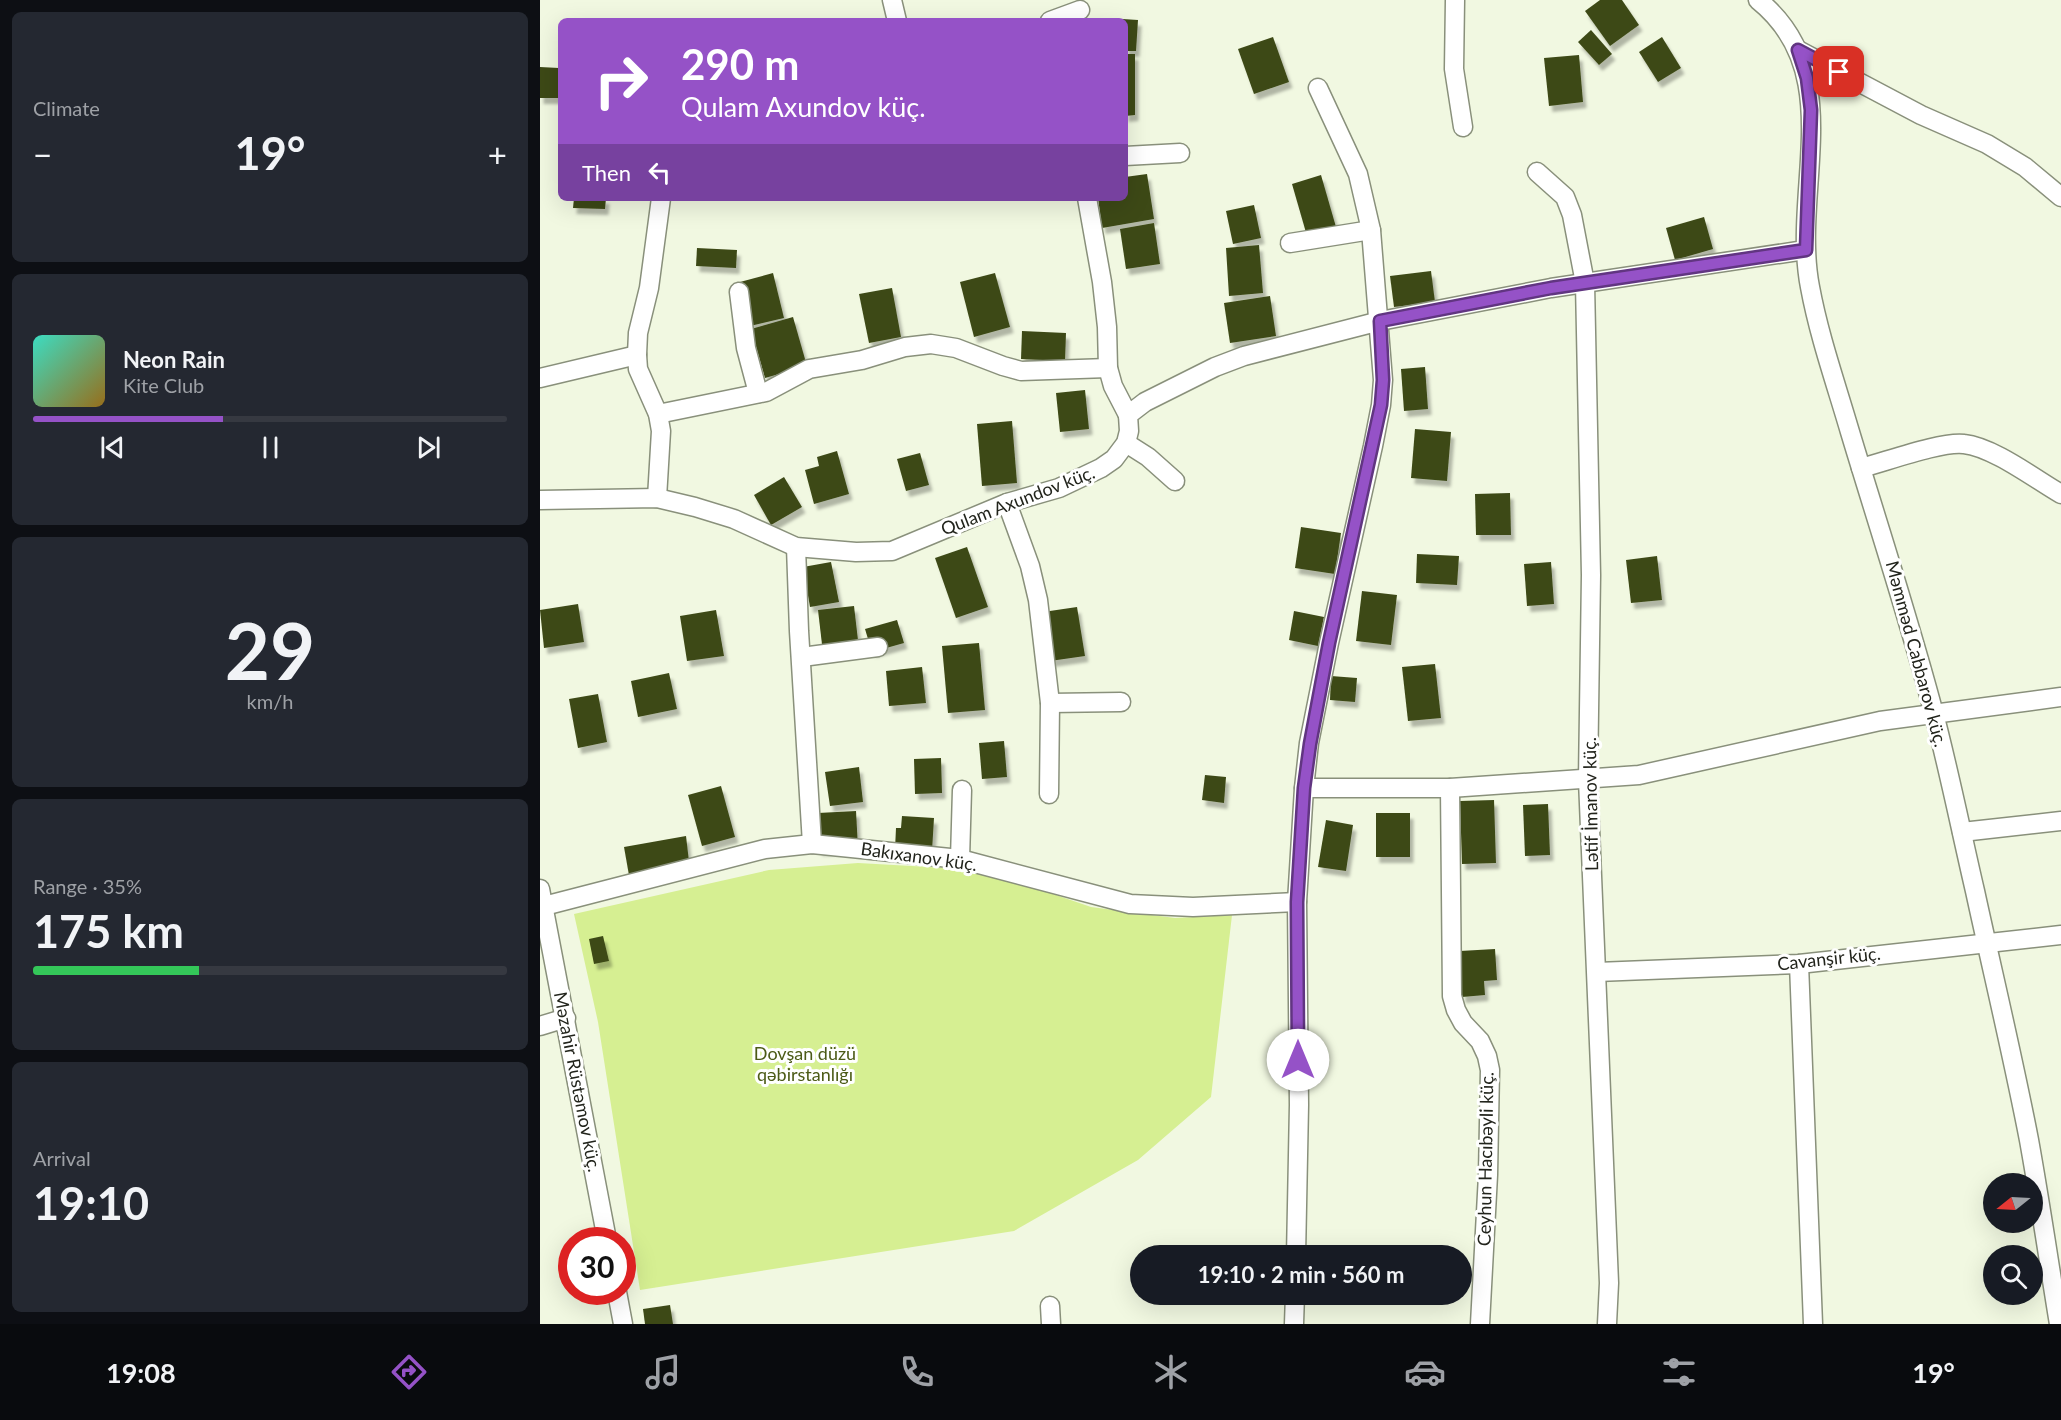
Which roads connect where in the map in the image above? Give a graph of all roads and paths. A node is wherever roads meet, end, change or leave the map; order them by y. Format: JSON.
{"nodes":[{"id":1,"x":892,"y":0,"type":"edge"},
{"id":2,"x":1455,"y":0,"type":"edge"},
{"id":3,"x":1758,"y":0,"type":"edge"},
{"id":4,"x":1080,"y":10,"type":"edge"},
{"id":5,"x":896,"y":18,"type":"edge"},
{"id":6,"x":1058,"y":18,"type":"edge"},
{"id":7,"x":1798,"y":50,"type":"junction"},
{"id":8,"x":1318,"y":88,"type":"dead end"},
{"id":9,"x":1462,"y":127,"type":"dead end"},
{"id":10,"x":1180,"y":153,"type":"dead end"},
{"id":11,"x":1128,"y":156,"type":"edge"},
{"id":12,"x":1537,"y":172,"type":"dead end"},
{"id":13,"x":2061,"y":197,"type":"edge"},
{"id":14,"x":661,"y":201,"type":"edge"},
{"id":15,"x":1088,"y":201,"type":"edge"},
{"id":16,"x":1371,"y":230,"type":"junction"},
{"id":17,"x":1290,"y":243,"type":"dead end"},
{"id":18,"x":1806,"y":250,"type":"junction"},
{"id":19,"x":1585,"y":283,"type":"junction"},
{"id":20,"x":739,"y":292,"type":"dead end"},
{"id":21,"x":1380,"y":321,"type":"junction"},
{"id":22,"x":637,"y":356,"type":"junction"},
{"id":23,"x":1108,"y":368,"type":"junction"},
{"id":24,"x":540,"y":378,"type":"edge"},
{"id":25,"x":758,"y":393,"type":"junction"},
{"id":26,"x":658,"y":414,"type":"junction"},
{"id":27,"x":1128,"y":415,"type":"junction"},
{"id":28,"x":1126,"y":443,"type":"junction"},
{"id":29,"x":1861,"y":468,"type":"junction"},
{"id":30,"x":1175,"y":481,"type":"dead end"},
{"id":31,"x":2061,"y":494,"type":"edge"},
{"id":32,"x":657,"y":498,"type":"junction"},
{"id":33,"x":540,"y":500,"type":"edge"},
{"id":34,"x":1007,"y":503,"type":"junction"},
{"id":35,"x":796,"y":546,"type":"junction"},
{"id":36,"x":878,"y":647,"type":"dead end"},
{"id":37,"x":802,"y":657,"type":"junction"},
{"id":38,"x":2061,"y":697,"type":"edge"},
{"id":39,"x":1121,"y":702,"type":"dead end"},
{"id":40,"x":1050,"y":703,"type":"junction"},
{"id":41,"x":1934,"y":714,"type":"junction"},
{"id":42,"x":1588,"y":780,"type":"junction"},
{"id":43,"x":1304,"y":788,"type":"junction"},
{"id":44,"x":1450,"y":788,"type":"junction"},
{"id":45,"x":962,"y":790,"type":"dead end"},
{"id":46,"x":1049,"y":794,"type":"dead end"},
{"id":47,"x":2061,"y":821,"type":"edge"},
{"id":48,"x":1962,"y":832,"type":"junction"},
{"id":49,"x":812,"y":844,"type":"junction"},
{"id":50,"x":960,"y":859,"type":"junction"},
{"id":51,"x":542,"y":898,"type":"edge"},
{"id":52,"x":1297,"y":902,"type":"junction"},
{"id":53,"x":2061,"y":935,"type":"edge"},
{"id":54,"x":1986,"y":942,"type":"junction"},
{"id":55,"x":1799,"y":964,"type":"junction"},
{"id":56,"x":1597,"y":972,"type":"junction"},
{"id":57,"x":566,"y":1018,"type":"junction"},
{"id":58,"x":540,"y":1026,"type":"edge"},
{"id":59,"x":605,"y":1227,"type":"edge"},
{"id":60,"x":1296,"y":1245,"type":"edge"},
{"id":61,"x":619,"y":1305,"type":"edge"},
{"id":62,"x":1295,"y":1305,"type":"edge"},
{"id":63,"x":623,"y":1324,"type":"edge"},
{"id":64,"x":1294,"y":1324,"type":"edge"},
{"id":65,"x":1480,"y":1324,"type":"edge"},
{"id":66,"x":1607,"y":1324,"type":"edge"},
{"id":67,"x":1813,"y":1324,"type":"edge"},
{"id":68,"x":2059,"y":1324,"type":"edge"}],
"edges":[{"from":1,"to":5,"type":"street"},
{"from":2,"to":9,"type":"street"},
{"from":3,"to":7,"type":"street","name":"Məmməd Cabbarov küç."},
{"from":4,"to":6,"type":"street"},
{"from":7,"to":13,"type":"street"},
{"from":7,"to":18,"type":"street","name":"Məmməd Cabbarov küç."},
{"from":8,"to":16,"type":"street"},
{"from":10,"to":11,"type":"street"},
{"from":12,"to":19,"type":"street","name":"Lətif İmanov küç."},
{"from":14,"to":22,"type":"street"},
{"from":15,"to":23,"type":"street"},
{"from":16,"to":17,"type":"street"},
{"from":16,"to":21,"type":"street"},
{"from":18,"to":19,"type":"street"},
{"from":18,"to":29,"type":"street","name":"Məmməd Cabbarov küç."},
{"from":19,"to":21,"type":"street"},
{"from":19,"to":42,"type":"street","name":"Lətif İmanov küç."},
{"from":20,"to":25,"type":"street"},
{"from":21,"to":27,"type":"street"},
{"from":21,"to":43,"type":"street"},
{"from":22,"to":24,"type":"street"},
{"from":22,"to":26,"type":"street"},
{"from":23,"to":25,"type":"street"},
{"from":23,"to":27,"type":"street"},
{"from":25,"to":26,"type":"street"},
{"from":26,"to":32,"type":"street"},
{"from":27,"to":28,"type":"street"},
{"from":28,"to":30,"type":"street"},
{"from":28,"to":34,"type":"street","name":"Qulam Axundov küç."},
{"from":29,"to":31,"type":"street"},
{"from":29,"to":41,"type":"street","name":"Məmməd Cabbarov küç."},
{"from":32,"to":33,"type":"street","name":"Qulam Axundov küç."},
{"from":32,"to":35,"type":"street","name":"Qulam Axundov küç."},
{"from":34,"to":35,"type":"street","name":"Qulam Axundov küç."},
{"from":34,"to":40,"type":"street"},
{"from":35,"to":37,"type":"street"},
{"from":36,"to":37,"type":"street"},
{"from":37,"to":49,"type":"street"},
{"from":38,"to":41,"type":"street"},
{"from":39,"to":40,"type":"street"},
{"from":40,"to":46,"type":"street"},
{"from":41,"to":42,"type":"street"},
{"from":41,"to":48,"type":"street","name":"Məmməd Cabbarov küç."},
{"from":42,"to":44,"type":"street"},
{"from":42,"to":56,"type":"street","name":"Lətif İmanov küç."},
{"from":43,"to":44,"type":"street"},
{"from":43,"to":52,"type":"street"},
{"from":44,"to":65,"type":"street","name":"Ceyhun Hacıbəyli küç."},
{"from":45,"to":50,"type":"street"},
{"from":47,"to":48,"type":"street"},
{"from":48,"to":54,"type":"street","name":"Məmməd Cabbarov küç."},
{"from":49,"to":50,"type":"street","name":"Bakıxanov küç."},
{"from":49,"to":51,"type":"street","name":"Bakıxanov küç."},
{"from":50,"to":52,"type":"street","name":"Bakıxanov küç."},
{"from":51,"to":57,"type":"street","name":"Məzahir Rüstəmov küç."},
{"from":52,"to":60,"type":"street"},
{"from":53,"to":54,"type":"street","name":"Cavanşir küç."},
{"from":54,"to":55,"type":"street","name":"Cavanşir küç."},
{"from":54,"to":68,"type":"street","name":"Məmməd Cabbarov küç."},
{"from":55,"to":56,"type":"street","name":"Cavanşir küç."},
{"from":55,"to":67,"type":"street"},
{"from":56,"to":66,"type":"street","name":"Lətif İmanov küç."},
{"from":57,"to":58,"type":"street"},
{"from":57,"to":59,"type":"street","name":"Məzahir Rüstəmov küç."},
{"from":61,"to":63,"type":"street"},
{"from":62,"to":64,"type":"street"}]}
